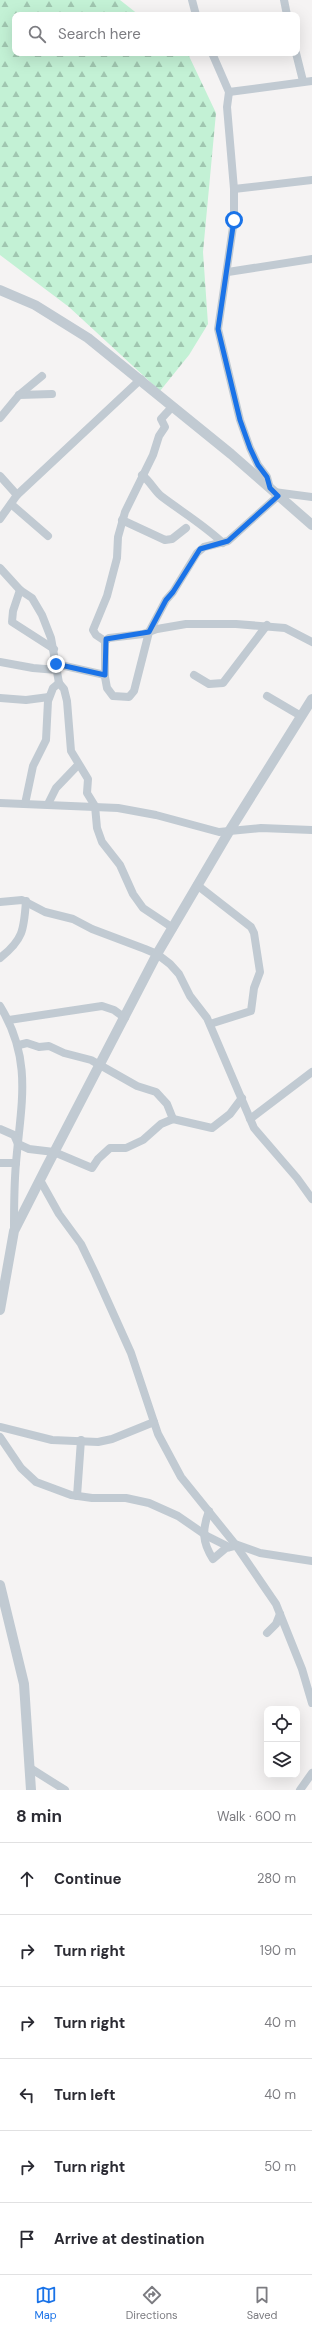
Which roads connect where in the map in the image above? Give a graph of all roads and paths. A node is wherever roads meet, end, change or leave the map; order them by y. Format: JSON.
{"nodes":[{"id":1,"x":192,"y":0,"type":"edge"},
{"id":2,"x":284,"y":0,"type":"edge"},
{"id":3,"x":195,"y":12,"type":"edge"},
{"id":4,"x":286,"y":12,"type":"edge"},
{"id":5,"x":213,"y":56,"type":"edge"},
{"id":6,"x":297,"y":56,"type":"edge"},
{"id":7,"x":312,"y":80,"type":"edge"},
{"id":8,"x":303,"y":81,"type":"junction"},
{"id":9,"x":229,"y":92,"type":"junction"},
{"id":10,"x":312,"y":180,"type":"edge"},
{"id":11,"x":234,"y":189,"type":"junction"},
{"id":12,"x":312,"y":259,"type":"edge"},
{"id":13,"x":228,"y":272,"type":"junction"},
{"id":14,"x":0,"y":290,"type":"edge"},
{"id":15,"x":42,"y":376,"type":"dead end"},
{"id":16,"x":141,"y":379,"type":"junction"},
{"id":17,"x":52,"y":394,"type":"dead end"},
{"id":18,"x":20,"y":395,"type":"junction"},
{"id":19,"x":172,"y":406,"type":"junction"},
{"id":20,"x":0,"y":418,"type":"edge"},
{"id":21,"x":142,"y":475,"type":"junction"},
{"id":22,"x":0,"y":476,"type":"edge"},
{"id":23,"x":274,"y":492,"type":"junction"},
{"id":24,"x":17,"y":495,"type":"junction"},
{"id":25,"x":312,"y":497,"type":"edge"},
{"id":26,"x":11,"y":504,"type":"junction"},
{"id":27,"x":3,"y":508,"type":"edge"},
{"id":28,"x":0,"y":519,"type":"edge"},
{"id":29,"x":122,"y":520,"type":"junction"},
{"id":30,"x":312,"y":526,"type":"edge"},
{"id":31,"x":186,"y":528,"type":"dead end"},
{"id":32,"x":48,"y":536,"type":"dead end"},
{"id":33,"x":223,"y":543,"type":"junction"},
{"id":34,"x":0,"y":568,"type":"edge"},
{"id":35,"x":20,"y":590,"type":"junction"},
{"id":36,"x":268,"y":626,"type":"junction"},
{"id":37,"x":149,"y":632,"type":"junction"},
{"id":38,"x":105,"y":641,"type":"junction"},
{"id":39,"x":312,"y":642,"type":"edge"},
{"id":40,"x":54,"y":649,"type":"junction"},
{"id":41,"x":0,"y":662,"type":"edge"},
{"id":42,"x":57,"y":667,"type":"junction"},
{"id":43,"x":105,"y":675,"type":"junction"},
{"id":44,"x":194,"y":675,"type":"dead end"},
{"id":45,"x":59,"y":683,"type":"junction"},
{"id":46,"x":266,"y":696,"type":"dead end"},
{"id":47,"x":49,"y":697,"type":"junction"},
{"id":48,"x":0,"y":698,"type":"edge"},
{"id":49,"x":312,"y":699,"type":"edge"},
{"id":50,"x":301,"y":716,"type":"junction"},
{"id":51,"x":78,"y":765,"type":"junction"},
{"id":52,"x":0,"y":803,"type":"edge"},
{"id":53,"x":25,"y":804,"type":"junction"},
{"id":54,"x":48,"y":804,"type":"junction"},
{"id":55,"x":95,"y":806,"type":"junction"},
{"id":56,"x":230,"y":830,"type":"junction"},
{"id":57,"x":312,"y":830,"type":"edge"},
{"id":58,"x":197,"y":885,"type":"junction"},
{"id":59,"x":26,"y":901,"type":"junction"},
{"id":60,"x":0,"y":902,"type":"edge"},
{"id":61,"x":173,"y":928,"type":"junction"},
{"id":62,"x":157,"y":954,"type":"junction"},
{"id":63,"x":0,"y":958,"type":"edge"},
{"id":64,"x":0,"y":1006,"type":"edge"},
{"id":65,"x":125,"y":1018,"type":"junction"},
{"id":66,"x":9,"y":1020,"type":"junction"},
{"id":67,"x":210,"y":1024,"type":"junction"},
{"id":68,"x":18,"y":1045,"type":"junction"},
{"id":69,"x":100,"y":1065,"type":"junction"},
{"id":70,"x":312,"y":1072,"type":"edge"},
{"id":71,"x":242,"y":1098,"type":"junction"},
{"id":72,"x":173,"y":1119,"type":"junction"},
{"id":73,"x":250,"y":1119,"type":"junction"},
{"id":74,"x":0,"y":1129,"type":"edge"},
{"id":75,"x":18,"y":1144,"type":"junction"},
{"id":76,"x":54,"y":1152,"type":"junction"},
{"id":77,"x":0,"y":1163,"type":"edge"},
{"id":78,"x":16,"y":1163,"type":"junction"},
{"id":79,"x":40,"y":1180,"type":"junction"},
{"id":80,"x":312,"y":1198,"type":"edge"},
{"id":81,"x":14,"y":1231,"type":"junction"},
{"id":82,"x":2,"y":1278,"type":"edge"},
{"id":83,"x":0,"y":1310,"type":"edge"},
{"id":84,"x":154,"y":1422,"type":"junction"},
{"id":85,"x":0,"y":1427,"type":"edge"},
{"id":86,"x":0,"y":1437,"type":"edge"},
{"id":87,"x":81,"y":1440,"type":"junction"},
{"id":88,"x":78,"y":1496,"type":"junction"},
{"id":89,"x":209,"y":1511,"type":"junction"},
{"id":90,"x":204,"y":1534,"type":"junction"},
{"id":91,"x":233,"y":1546,"type":"junction"},
{"id":92,"x":312,"y":1560,"type":"edge"},
{"id":93,"x":0,"y":1585,"type":"edge"},
{"id":94,"x":3,"y":1609,"type":"edge"},
{"id":95,"x":280,"y":1614,"type":"junction"},
{"id":96,"x":267,"y":1633,"type":"dead end"},
{"id":97,"x":312,"y":1703,"type":"edge"},
{"id":98,"x":30,"y":1768,"type":"junction"},
{"id":99,"x":312,"y":1773,"type":"edge"},
{"id":100,"x":31,"y":1790,"type":"edge"},
{"id":101,"x":65,"y":1790,"type":"edge"},
{"id":102,"x":300,"y":1790,"type":"edge"}],
"edges":[{"from":1,"to":3,"type":"street"},
{"from":2,"to":4,"type":"street"},
{"from":5,"to":9,"type":"street"},
{"from":6,"to":8,"type":"street"},
{"from":7,"to":8,"type":"street"},
{"from":8,"to":9,"type":"street"},
{"from":9,"to":11,"type":"street"},
{"from":10,"to":11,"type":"street"},
{"from":11,"to":13,"type":"street"},
{"from":12,"to":13,"type":"street"},
{"from":13,"to":23,"type":"street"},
{"from":14,"to":16,"type":"street"},
{"from":15,"to":18,"type":"street"},
{"from":16,"to":19,"type":"street"},
{"from":16,"to":24,"type":"street"},
{"from":17,"to":18,"type":"street"},
{"from":18,"to":20,"type":"street"},
{"from":19,"to":21,"type":"street"},
{"from":19,"to":23,"type":"street"},
{"from":21,"to":29,"type":"street"},
{"from":21,"to":33,"type":"street"},
{"from":22,"to":24,"type":"street"},
{"from":23,"to":25,"type":"street"},
{"from":23,"to":30,"type":"street"},
{"from":23,"to":33,"type":"street"},
{"from":24,"to":26,"type":"street"},
{"from":26,"to":27,"type":"street"},
{"from":26,"to":32,"type":"street"},
{"from":27,"to":28,"type":"street"},
{"from":29,"to":31,"type":"street"},
{"from":29,"to":38,"type":"street"},
{"from":33,"to":37,"type":"street"},
{"from":34,"to":35,"type":"street"},
{"from":35,"to":40,"type":"street"},
{"from":35,"to":40,"type":"street"},
{"from":36,"to":37,"type":"street"},
{"from":36,"to":39,"type":"street"},
{"from":36,"to":44,"type":"street"},
{"from":37,"to":38,"type":"street"},
{"from":37,"to":43,"type":"street"},
{"from":38,"to":43,"type":"street"},
{"from":40,"to":42,"type":"street"},
{"from":41,"to":42,"type":"street"},
{"from":42,"to":43,"type":"street"},
{"from":42,"to":45,"type":"street"},
{"from":45,"to":47,"type":"street"},
{"from":45,"to":51,"type":"street"},
{"from":46,"to":50,"type":"street"},
{"from":47,"to":48,"type":"street"},
{"from":47,"to":53,"type":"street"},
{"from":49,"to":50,"type":"street"},
{"from":50,"to":56,"type":"street"},
{"from":51,"to":54,"type":"street"},
{"from":51,"to":55,"type":"street"},
{"from":52,"to":53,"type":"street"},
{"from":53,"to":54,"type":"street"},
{"from":54,"to":55,"type":"street"},
{"from":55,"to":56,"type":"street"},
{"from":55,"to":61,"type":"street"},
{"from":56,"to":57,"type":"street"},
{"from":56,"to":58,"type":"street"},
{"from":58,"to":61,"type":"street"},
{"from":58,"to":67,"type":"street"},
{"from":59,"to":60,"type":"street"},
{"from":59,"to":62,"type":"street"},
{"from":59,"to":63,"type":"street"},
{"from":61,"to":62,"type":"street"},
{"from":62,"to":65,"type":"street"},
{"from":62,"to":67,"type":"street"},
{"from":64,"to":66,"type":"street"},
{"from":65,"to":66,"type":"street"},
{"from":65,"to":69,"type":"street"},
{"from":66,"to":68,"type":"street"},
{"from":67,"to":71,"type":"street"},
{"from":68,"to":69,"type":"street"},
{"from":68,"to":75,"type":"street"},
{"from":69,"to":72,"type":"street"},
{"from":69,"to":76,"type":"street"},
{"from":70,"to":73,"type":"street"},
{"from":71,"to":72,"type":"street"},
{"from":71,"to":73,"type":"street"},
{"from":72,"to":76,"type":"street"},
{"from":73,"to":80,"type":"street"},
{"from":74,"to":75,"type":"street"},
{"from":75,"to":76,"type":"street"},
{"from":75,"to":78,"type":"street"},
{"from":76,"to":79,"type":"street"},
{"from":77,"to":78,"type":"street"},
{"from":78,"to":81,"type":"street"},
{"from":79,"to":81,"type":"street"},
{"from":79,"to":84,"type":"street"},
{"from":81,"to":82,"type":"street"},
{"from":82,"to":83,"type":"street"},
{"from":84,"to":87,"type":"street"},
{"from":84,"to":89,"type":"street"},
{"from":85,"to":87,"type":"street"},
{"from":86,"to":88,"type":"street"},
{"from":87,"to":88,"type":"street"},
{"from":88,"to":90,"type":"street"},
{"from":89,"to":90,"type":"street"},
{"from":89,"to":91,"type":"street"},
{"from":90,"to":91,"type":"street"},
{"from":90,"to":91,"type":"street"},
{"from":91,"to":92,"type":"street"},
{"from":91,"to":95,"type":"street"},
{"from":93,"to":94,"type":"street"},
{"from":94,"to":98,"type":"street"},
{"from":95,"to":96,"type":"street"},
{"from":95,"to":97,"type":"street"},
{"from":98,"to":100,"type":"street"},
{"from":98,"to":101,"type":"street"},
{"from":99,"to":102,"type":"street"}]}
